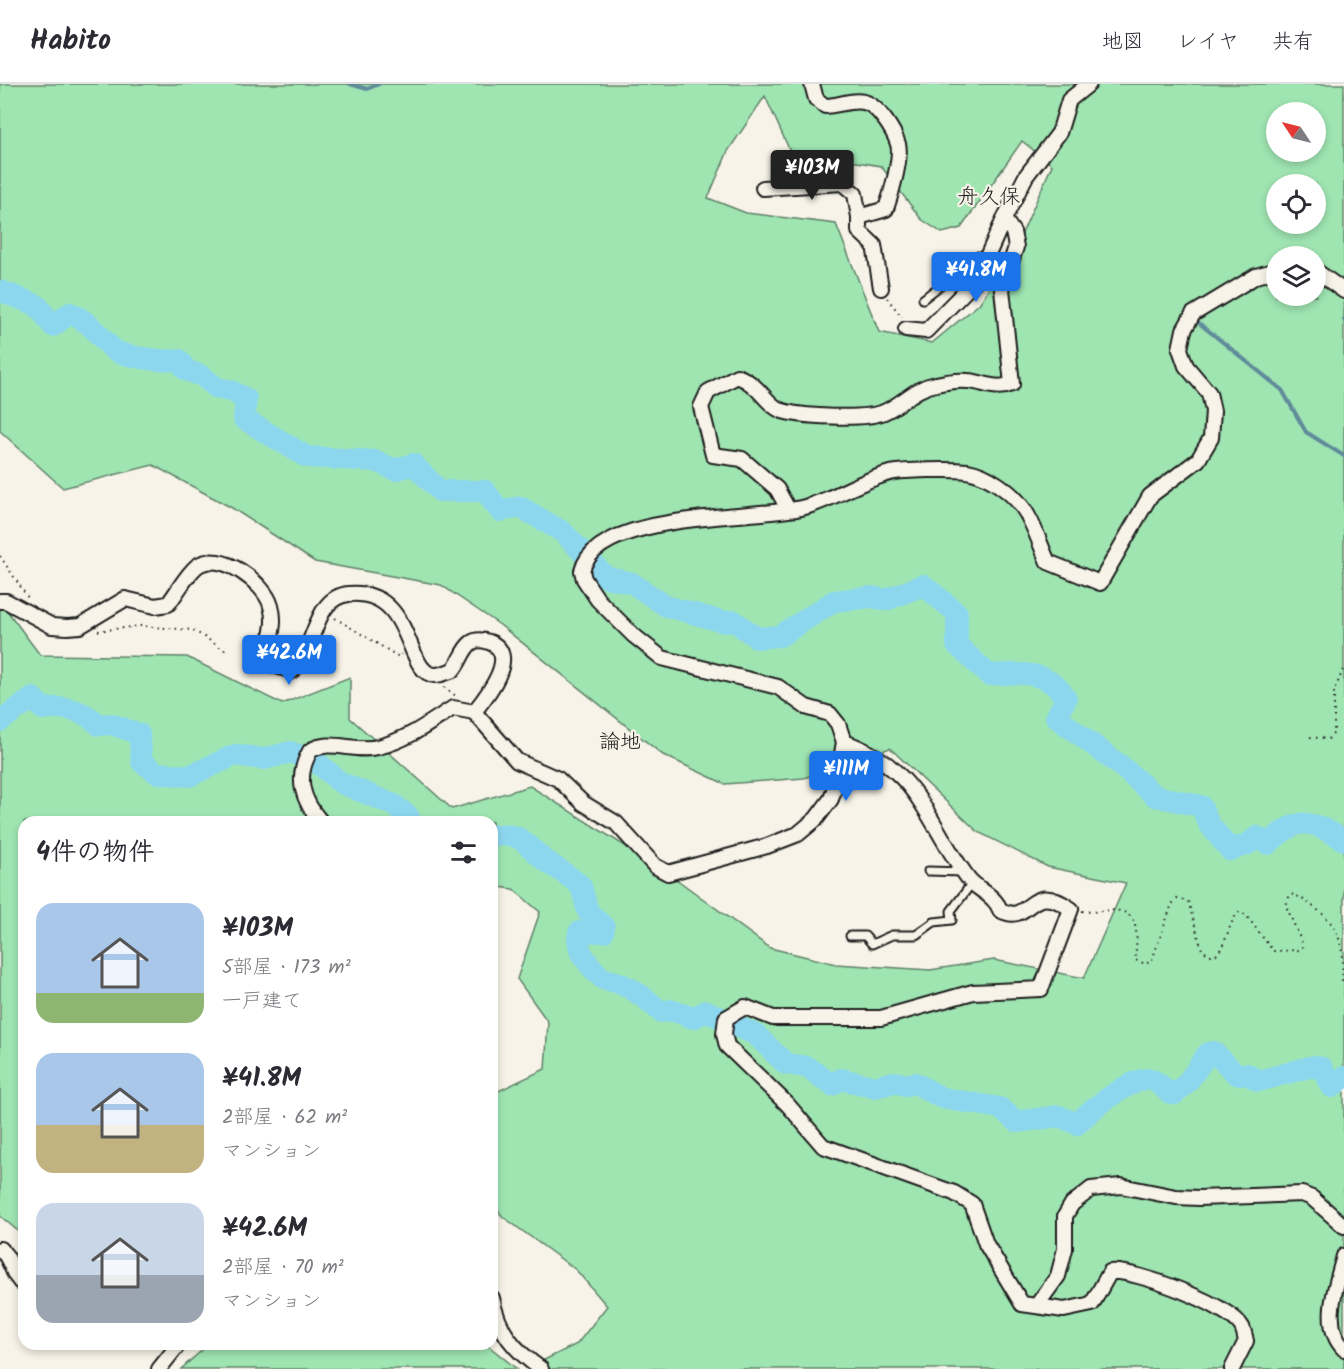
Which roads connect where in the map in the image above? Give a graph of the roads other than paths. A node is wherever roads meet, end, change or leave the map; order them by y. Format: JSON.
{"nodes":[{"id":1,"x":812,"y":84,"type":"edge"},
{"id":2,"x":1089,"y":84,"type":"edge"},
{"id":3,"x":763,"y":188,"type":"dead end"},
{"id":4,"x":859,"y":217,"type":"junction"},
{"id":5,"x":1004,"y":219,"type":"junction"},
{"id":6,"x":986,"y":259,"type":"junction"},
{"id":7,"x":1266,"y":273,"type":"edge"},
{"id":8,"x":1326,"y":278,"type":"edge"},
{"id":9,"x":881,"y":288,"type":"road end"},
{"id":10,"x":1344,"y":291,"type":"edge"},
{"id":11,"x":923,"y":298,"type":"dead end"},
{"id":12,"x":906,"y":329,"type":"road end"},
{"id":13,"x":788,"y":509,"type":"junction"},
{"id":14,"x":0,"y":601,"type":"edge"},
{"id":15,"x":474,"y":712,"type":"junction"},
{"id":16,"x":844,"y":742,"type":"junction"},
{"id":17,"x":315,"y":816,"type":"edge"},
{"id":18,"x":928,"y":871,"type":"dead end"},
{"id":19,"x":968,"y":878,"type":"junction"},
{"id":20,"x":850,"y":936,"type":"dead end"},
{"id":21,"x":1344,"y":1227,"type":"edge"},
{"id":22,"x":0,"y":1250,"type":"edge"},
{"id":23,"x":1344,"y":1256,"type":"edge"},
{"id":24,"x":18,"y":1281,"type":"edge"},
{"id":25,"x":1037,"y":1305,"type":"junction"},
{"id":26,"x":498,"y":1321,"type":"edge"},
{"id":27,"x":1344,"y":1349,"type":"edge"},
{"id":28,"x":174,"y":1350,"type":"edge"},
{"id":29,"x":159,"y":1369,"type":"edge"},
{"id":30,"x":541,"y":1369,"type":"edge"},
{"id":31,"x":1232,"y":1369,"type":"edge"}],
"edges":[{"from":1,"to":4,"type":"street"},
{"from":2,"to":5,"type":"street"},
{"from":3,"to":4,"type":"street"},
{"from":4,"to":9,"type":"street"},
{"from":5,"to":6,"type":"street"},
{"from":5,"to":13,"type":"street"},
{"from":6,"to":11,"type":"lane"},
{"from":6,"to":12,"type":"street"},
{"from":7,"to":13,"type":"street"},
{"from":8,"to":10,"type":"street"},
{"from":13,"to":16,"type":"street"},
{"from":14,"to":15,"type":"street"},
{"from":15,"to":16,"type":"street"},
{"from":15,"to":17,"type":"street"},
{"from":16,"to":19,"type":"street"},
{"from":18,"to":19,"type":"lane"},
{"from":19,"to":20,"type":"lane"},
{"from":19,"to":25,"type":"street"},
{"from":21,"to":25,"type":"street"},
{"from":22,"to":24,"type":"street"},
{"from":23,"to":27,"type":"street"},
{"from":25,"to":31,"type":"street"},
{"from":26,"to":30,"type":"street"},
{"from":28,"to":29,"type":"street"}]}
